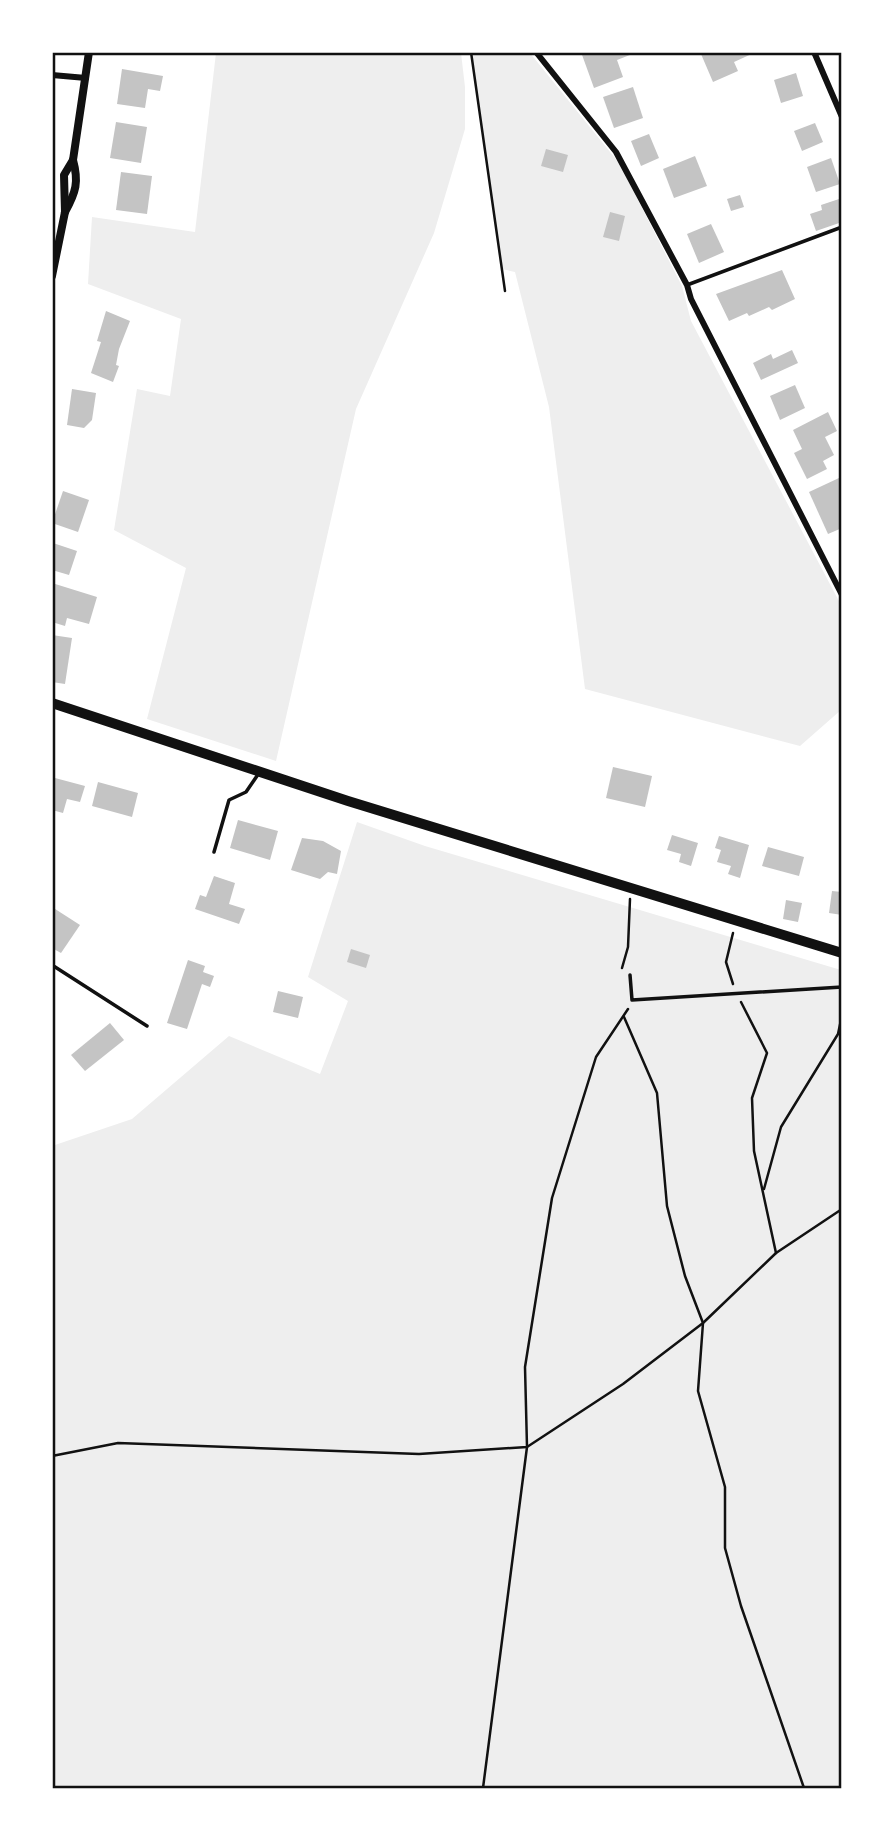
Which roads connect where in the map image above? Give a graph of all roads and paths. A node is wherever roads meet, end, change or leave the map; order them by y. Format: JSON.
{"nodes":[{"id":1,"x":89,"y":52,"type":"edge"},
{"id":2,"x":471,"y":52,"type":"edge"},
{"id":3,"x":536,"y":52,"type":"edge"},
{"id":4,"x":814,"y":52,"type":"edge"},
{"id":5,"x":52,"y":75,"type":"edge"},
{"id":6,"x":86,"y":78,"type":"junction"},
{"id":7,"x":842,"y":117,"type":"edge"},
{"id":8,"x":74,"y":160,"type":"junction"},
{"id":9,"x":65,"y":212,"type":"junction"},
{"id":10,"x":842,"y":226,"type":"edge"},
{"id":11,"x":52,"y":276,"type":"edge"},
{"id":12,"x":687,"y":285,"type":"junction"},
{"id":13,"x":505,"y":291,"type":"dead end"},
{"id":14,"x":842,"y":595,"type":"edge"},
{"id":15,"x":52,"y":703,"type":"edge"},
{"id":16,"x":260,"y":771,"type":"junction"},
{"id":17,"x":214,"y":852,"type":"dead end"},
{"id":18,"x":632,"y":889,"type":"junction"},
{"id":19,"x":735,"y":923,"type":"junction"},
{"id":20,"x":842,"y":953,"type":"edge"},
{"id":21,"x":52,"y":965,"type":"edge"},
{"id":22,"x":630,"y":975,"type":"joint"},
{"id":23,"x":842,"y":988,"type":"edge"},
{"id":24,"x":736,"y":992,"type":"junction"},
{"id":25,"x":842,"y":1015,"type":"edge"},
{"id":26,"x":147,"y":1026,"type":"dead end"},
{"id":27,"x":763,"y":1192,"type":"junction"},
{"id":28,"x":842,"y":1209,"type":"edge"},
{"id":29,"x":776,"y":1253,"type":"junction"},
{"id":30,"x":703,"y":1323,"type":"junction"},
{"id":31,"x":527,"y":1447,"type":"junction"},
{"id":32,"x":52,"y":1456,"type":"edge"},
{"id":33,"x":483,"y":1788,"type":"edge"},
{"id":34,"x":804,"y":1788,"type":"edge"}],
"edges":[{"from":1,"to":6,"type":"street"},
{"from":2,"to":13,"type":"path"},
{"from":3,"to":12,"type":"street"},
{"from":4,"to":7,"type":"street"},
{"from":5,"to":6,"type":"street"},
{"from":6,"to":8,"type":"street"},
{"from":8,"to":9,"type":"street"},
{"from":8,"to":9,"type":"street"},
{"from":9,"to":11,"type":"street"},
{"from":10,"to":12,"type":"lane"},
{"from":12,"to":14,"type":"street"},
{"from":15,"to":16,"type":"main road"},
{"from":16,"to":17,"type":"lane"},
{"from":16,"to":18,"type":"main road"},
{"from":18,"to":19,"type":"main road"},
{"from":18,"to":22,"type":"path"},
{"from":19,"to":20,"type":"main road"},
{"from":19,"to":24,"type":"path"},
{"from":21,"to":26,"type":"lane"},
{"from":22,"to":24,"type":"lane"},
{"from":23,"to":24,"type":"lane"},
{"from":24,"to":27,"type":"path"},
{"from":25,"to":27,"type":"path"},
{"from":27,"to":29,"type":"path"},
{"from":28,"to":29,"type":"path"},
{"from":29,"to":30,"type":"path"},
{"from":30,"to":31,"type":"path"},
{"from":30,"to":31,"type":"path"},
{"from":30,"to":34,"type":"path"},
{"from":31,"to":32,"type":"path"},
{"from":31,"to":33,"type":"path"}]}
